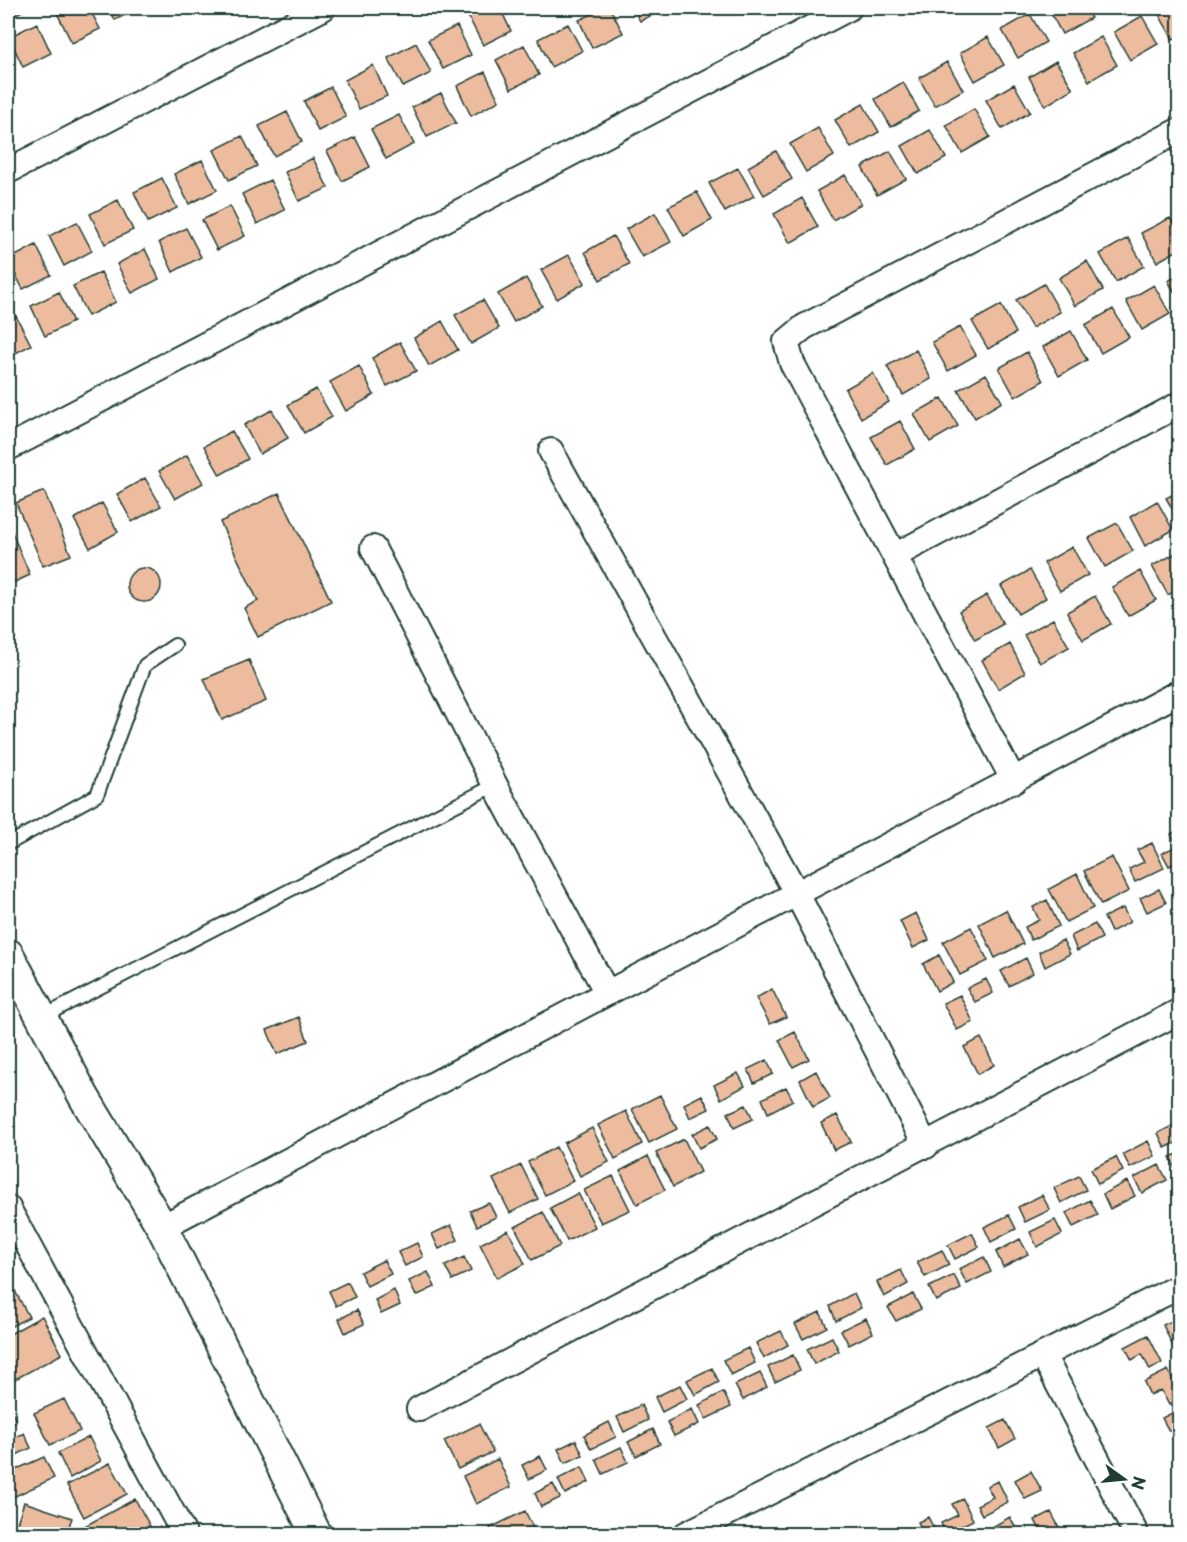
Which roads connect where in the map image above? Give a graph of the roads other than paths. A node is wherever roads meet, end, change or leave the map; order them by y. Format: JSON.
{"nodes":[{"id":1,"x":323,"y":8,"type":"edge"},
{"id":2,"x":849,"y":8,"type":"edge"},
{"id":3,"x":1179,"y":130,"type":"edge"},
{"id":4,"x":8,"y":171,"type":"edge"},
{"id":5,"x":1179,"y":404,"type":"edge"},
{"id":6,"x":8,"y":448,"type":"edge"},
{"id":7,"x":551,"y":452,"type":"dead end"},
{"id":8,"x":373,"y":548,"type":"dead end"},
{"id":9,"x":896,"y":555,"type":"junction"},
{"id":10,"x":175,"y":645,"type":"dead end"},
{"id":11,"x":1179,"y":692,"type":"edge"},
{"id":12,"x":1014,"y":781,"type":"junction"},
{"id":13,"x":495,"y":785,"type":"junction"},
{"id":14,"x":8,"y":844,"type":"edge"},
{"id":15,"x":797,"y":894,"type":"junction"},
{"id":16,"x":10,"y":963,"type":"edge"},
{"id":17,"x":608,"y":993,"type":"junction"},
{"id":18,"x":1179,"y":1011,"type":"edge"},
{"id":19,"x":42,"y":1017,"type":"junction"},
{"id":20,"x":926,"y":1146,"type":"junction"},
{"id":21,"x":8,"y":1208,"type":"edge"},
{"id":22,"x":162,"y":1227,"type":"junction"},
{"id":23,"x":1179,"y":1286,"type":"edge"},
{"id":24,"x":1043,"y":1355,"type":"junction"},
{"id":25,"x":419,"y":1409,"type":"dead end"},
{"id":26,"x":184,"y":1534,"type":"edge"},
{"id":27,"x":316,"y":1534,"type":"edge"},
{"id":28,"x":686,"y":1534,"type":"edge"},
{"id":29,"x":1136,"y":1534,"type":"edge"}],
"edges":[{"from":1,"to":4,"type":"street"},
{"from":2,"to":6,"type":"street"},
{"from":3,"to":9,"type":"street"},
{"from":5,"to":9,"type":"street"},
{"from":7,"to":15,"type":"street"},
{"from":8,"to":13,"type":"street"},
{"from":9,"to":12,"type":"street"},
{"from":10,"to":14,"type":"lane"},
{"from":11,"to":12,"type":"street"},
{"from":12,"to":15,"type":"street"},
{"from":13,"to":17,"type":"street"},
{"from":13,"to":19,"type":"lane"},
{"from":15,"to":17,"type":"street"},
{"from":15,"to":20,"type":"street"},
{"from":16,"to":19,"type":"street"},
{"from":17,"to":22,"type":"street"},
{"from":18,"to":20,"type":"street"},
{"from":19,"to":22,"type":"street"},
{"from":20,"to":25,"type":"street"},
{"from":21,"to":26,"type":"street"},
{"from":22,"to":27,"type":"street"},
{"from":23,"to":24,"type":"street"},
{"from":24,"to":28,"type":"street"},
{"from":24,"to":29,"type":"street"}]}
